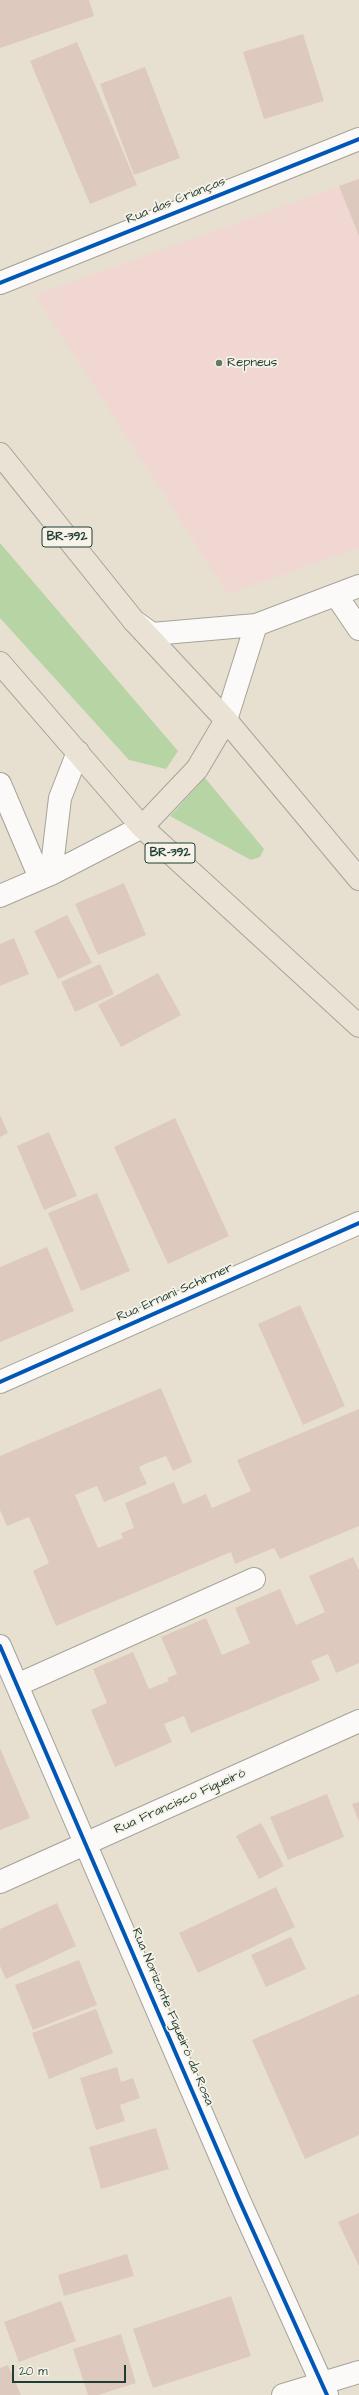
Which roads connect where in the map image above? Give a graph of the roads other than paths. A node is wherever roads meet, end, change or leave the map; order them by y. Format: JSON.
{"nodes":[{"id":1,"x":359,"y":139,"type":"edge"},
{"id":2,"x":0,"y":283,"type":"edge"},
{"id":3,"x":0,"y":454,"type":"edge"},
{"id":4,"x":359,"y":586,"type":"edge"},
{"id":5,"x":336,"y":595,"type":"junction"},
{"id":6,"x":134,"y":621,"type":"junction"},
{"id":7,"x":256,"y":625,"type":"junction"},
{"id":8,"x":359,"y":629,"type":"edge"},
{"id":9,"x":0,"y":663,"type":"edge"},
{"id":10,"x":226,"y":720,"type":"junction"},
{"id":11,"x":78,"y":752,"type":"junction"},
{"id":12,"x":0,"y":784,"type":"edge"},
{"id":13,"x":142,"y":827,"type":"junction"},
{"id":14,"x":46,"y":876,"type":"junction"},
{"id":15,"x":359,"y":879,"type":"edge"},
{"id":16,"x":0,"y":896,"type":"edge"},
{"id":17,"x":359,"y":1026,"type":"edge"},
{"id":18,"x":359,"y":1223,"type":"edge"},
{"id":19,"x":0,"y":1382,"type":"edge"},
{"id":20,"x":254,"y":1579,"type":"dead end"},
{"id":21,"x":0,"y":1646,"type":"edge"},
{"id":22,"x":17,"y":1685,"type":"junction"},
{"id":23,"x":359,"y":1721,"type":"edge"},
{"id":24,"x":87,"y":1844,"type":"junction"},
{"id":25,"x":0,"y":1882,"type":"edge"},
{"id":26,"x":359,"y":2372,"type":"edge"},
{"id":27,"x":324,"y":2389,"type":"edge"},
{"id":28,"x":283,"y":2395,"type":"edge"}],
"edges":[{"from":1,"to":2,"type":"street","name":"Rua das Crianças"},
{"from":3,"to":6,"type":"highway","number":"BR-392"},
{"from":4,"to":5,"type":"street"},
{"from":5,"to":7,"type":"street"},
{"from":5,"to":8,"type":"street"},
{"from":6,"to":7,"type":"street"},
{"from":6,"to":10,"type":"highway","number":"BR-392"},
{"from":7,"to":10,"type":"street"},
{"from":9,"to":11,"type":"highway","number":"BR-392"},
{"from":10,"to":13,"type":"highway","number":"BR-392"},
{"from":10,"to":15,"type":"highway","number":"BR-392"},
{"from":11,"to":13,"type":"highway","number":"BR-392"},
{"from":11,"to":14,"type":"street"},
{"from":12,"to":14,"type":"street"},
{"from":13,"to":14,"type":"street"},
{"from":13,"to":17,"type":"highway","number":"BR-392"},
{"from":14,"to":16,"type":"street"},
{"from":18,"to":19,"type":"street","name":"Rua Ernani Schirmer"},
{"from":20,"to":22,"type":"street"},
{"from":21,"to":22,"type":"street","name":"Rua Norizonte Figueiró da Rosa"},
{"from":22,"to":24,"type":"street","name":"Rua Norizonte Figueiró da Rosa"},
{"from":23,"to":24,"type":"street","name":"Rua Francisco Figueiró"},
{"from":24,"to":25,"type":"street","name":"Rua Francisco Figueiró"},
{"from":24,"to":27,"type":"street","name":"Rua Norizonte Figueiró da Rosa"},
{"from":26,"to":27,"type":"street"},
{"from":27,"to":28,"type":"street"}]}
